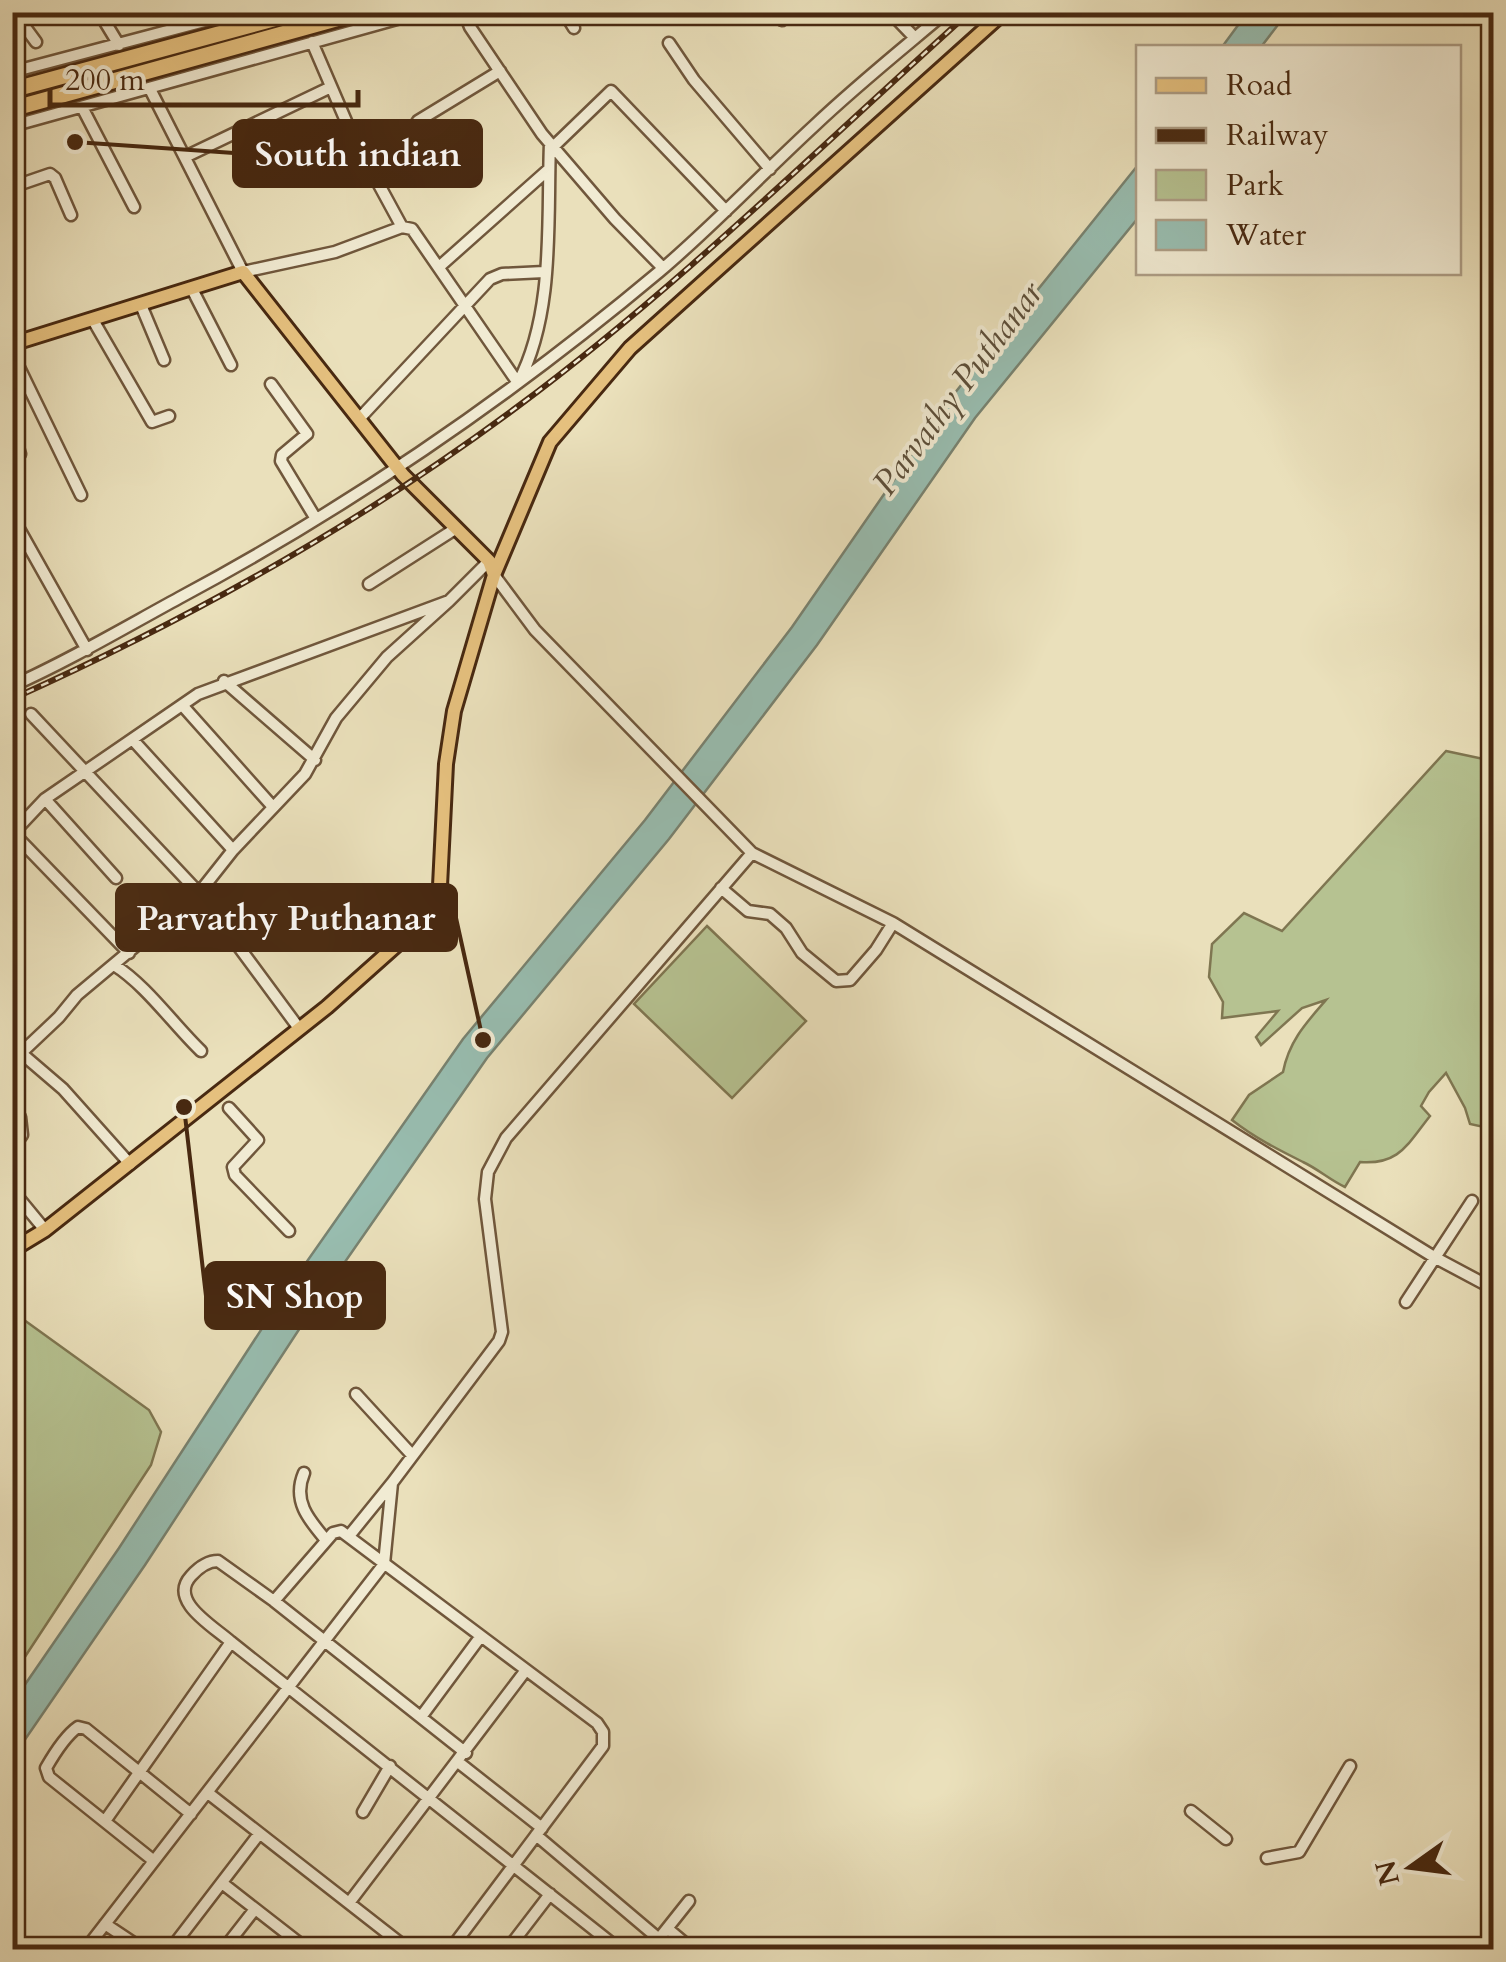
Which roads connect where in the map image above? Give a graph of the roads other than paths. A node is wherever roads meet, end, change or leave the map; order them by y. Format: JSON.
{"nodes":[{"id":1,"x":14,"y":12,"type":"edge"},
{"id":2,"x":98,"y":12,"type":"edge"},
{"id":3,"x":238,"y":12,"type":"edge"},
{"id":4,"x":299,"y":12,"type":"edge"},
{"id":5,"x":362,"y":12,"type":"edge"},
{"id":6,"x":422,"y":12,"type":"edge"},
{"id":7,"x":464,"y":12,"type":"edge"},
{"id":8,"x":564,"y":12,"type":"edge"},
{"id":9,"x":890,"y":12,"type":"edge"},
{"id":10,"x":946,"y":12,"type":"edge"},
{"id":11,"x":1004,"y":12,"type":"edge"},
{"id":12,"x":574,"y":28,"type":"dead end"},
{"id":13,"x":915,"y":38,"type":"junction"},
{"id":14,"x":36,"y":42,"type":"dead end"},
{"id":15,"x":312,"y":42,"type":"junction"},
{"id":16,"x":669,"y":43,"type":"dead end"},
{"id":17,"x":119,"y":45,"type":"junction"},
{"id":18,"x":12,"y":72,"type":"edge"},
{"id":19,"x":500,"y":72,"type":"junction"},
{"id":20,"x":331,"y":87,"type":"junction"},
{"id":21,"x":150,"y":89,"type":"junction"},
{"id":22,"x":12,"y":90,"type":"edge"},
{"id":23,"x":82,"y":109,"type":"junction"},
{"id":24,"x":12,"y":110,"type":"edge"},
{"id":25,"x":12,"y":126,"type":"edge"},
{"id":26,"x":551,"y":145,"type":"junction"},
{"id":27,"x":187,"y":156,"type":"junction"},
{"id":28,"x":367,"y":163,"type":"junction"},
{"id":29,"x":770,"y":168,"type":"junction"},
{"id":30,"x":549,"y":169,"type":"junction"},
{"id":31,"x":12,"y":176,"type":"edge"},
{"id":32,"x":134,"y":207,"type":"dead end"},
{"id":33,"x":726,"y":211,"type":"junction"},
{"id":34,"x":71,"y":215,"type":"dead end"},
{"id":35,"x":402,"y":227,"type":"junction"},
{"id":36,"x":439,"y":267,"type":"junction"},
{"id":37,"x":663,"y":268,"type":"junction"},
{"id":38,"x":243,"y":272,"type":"junction"},
{"id":39,"x":544,"y":272,"type":"junction"},
{"id":40,"x":192,"y":288,"type":"junction"},
{"id":41,"x":464,"y":304,"type":"junction"},
{"id":42,"x":141,"y":305,"type":"junction"},
{"id":43,"x":93,"y":320,"type":"junction"},
{"id":44,"x":12,"y":344,"type":"edge"},
{"id":45,"x":12,"y":353,"type":"edge"},
{"id":46,"x":164,"y":360,"type":"dead end"},
{"id":47,"x":231,"y":364,"type":"dead end"},
{"id":48,"x":518,"y":383,"type":"junction"},
{"id":49,"x":271,"y":384,"type":"dead end"},
{"id":50,"x":169,"y":416,"type":"dead end"},
{"id":51,"x":359,"y":420,"type":"junction"},
{"id":52,"x":12,"y":426,"type":"edge"},
{"id":53,"x":20,"y":454,"type":"dead end"},
{"id":54,"x":398,"y":468,"type":"junction"},
{"id":55,"x":82,"y":496,"type":"dead end"},
{"id":56,"x":316,"y":520,"type":"junction"},
{"id":57,"x":20,"y":529,"type":"dead end"},
{"id":58,"x":454,"y":530,"type":"junction"},
{"id":59,"x":489,"y":561,"type":"junction"},
{"id":60,"x":494,"y":575,"type":"junction"},
{"id":61,"x":369,"y":584,"type":"dead end"},
{"id":62,"x":448,"y":600,"type":"junction"},
{"id":63,"x":87,"y":650,"type":"junction"},
{"id":64,"x":224,"y":681,"type":"junction"},
{"id":65,"x":12,"y":686,"type":"edge"},
{"id":66,"x":182,"y":705,"type":"junction"},
{"id":67,"x":31,"y":714,"type":"dead end"},
{"id":68,"x":133,"y":740,"type":"junction"},
{"id":69,"x":315,"y":760,"type":"junction"},
{"id":70,"x":85,"y":774,"type":"junction"},
{"id":71,"x":44,"y":799,"type":"junction"},
{"id":72,"x":273,"y":807,"type":"junction"},
{"id":73,"x":13,"y":834,"type":"edge"},
{"id":74,"x":234,"y":850,"type":"junction"},
{"id":75,"x":752,"y":853,"type":"junction"},
{"id":76,"x":116,"y":878,"type":"dead end"},
{"id":77,"x":722,"y":888,"type":"junction"},
{"id":78,"x":199,"y":893,"type":"junction"},
{"id":79,"x":893,"y":923,"type":"junction"},
{"id":80,"x":129,"y":954,"type":"junction"},
{"id":81,"x":114,"y":966,"type":"junction"},
{"id":82,"x":298,"y":1027,"type":"junction"},
{"id":83,"x":201,"y":1051,"type":"dead end"},
{"id":84,"x":15,"y":1053,"type":"edge"},
{"id":85,"x":229,"y":1108,"type":"dead end"},
{"id":86,"x":12,"y":1111,"type":"edge"},
{"id":87,"x":12,"y":1149,"type":"edge"},
{"id":88,"x":130,"y":1164,"type":"junction"},
{"id":89,"x":12,"y":1190,"type":"edge"},
{"id":90,"x":1472,"y":1202,"type":"dead end"},
{"id":91,"x":45,"y":1230,"type":"junction"},
{"id":92,"x":289,"y":1231,"type":"dead end"},
{"id":93,"x":12,"y":1250,"type":"edge"},
{"id":94,"x":1434,"y":1257,"type":"junction"},
{"id":95,"x":1494,"y":1290,"type":"edge"},
{"id":96,"x":1406,"y":1302,"type":"dead end"},
{"id":97,"x":356,"y":1394,"type":"dead end"},
{"id":98,"x":412,"y":1455,"type":"junction"},
{"id":99,"x":304,"y":1474,"type":"dead end"},
{"id":100,"x":392,"y":1483,"type":"junction"},
{"id":101,"x":349,"y":1536,"type":"junction"},
{"id":102,"x":326,"y":1540,"type":"junction"},
{"id":103,"x":384,"y":1564,"type":"junction"},
{"id":104,"x":274,"y":1601,"type":"junction"},
{"id":105,"x":481,"y":1636,"type":"junction"},
{"id":106,"x":231,"y":1642,"type":"junction"},
{"id":107,"x":326,"y":1642,"type":"junction"},
{"id":108,"x":526,"y":1670,"type":"junction"},
{"id":109,"x":289,"y":1690,"type":"junction"},
{"id":110,"x":420,"y":1716,"type":"junction"},
{"id":111,"x":462,"y":1757,"type":"junction"},
{"id":112,"x":390,"y":1766,"type":"junction"},
{"id":113,"x":1350,"y":1766,"type":"dead end"},
{"id":114,"x":138,"y":1770,"type":"junction"},
{"id":115,"x":208,"y":1793,"type":"junction"},
{"id":116,"x":430,"y":1796,"type":"junction"},
{"id":117,"x":1190,"y":1810,"type":"dead end"},
{"id":118,"x":363,"y":1812,"type":"dead end"},
{"id":119,"x":191,"y":1814,"type":"junction"},
{"id":120,"x":105,"y":1821,"type":"junction"},
{"id":121,"x":539,"y":1831,"type":"junction"},
{"id":122,"x":259,"y":1834,"type":"junction"},
{"id":123,"x":1226,"y":1839,"type":"dead end"},
{"id":124,"x":1267,"y":1858,"type":"dead end"},
{"id":125,"x":154,"y":1862,"type":"junction"},
{"id":126,"x":513,"y":1864,"type":"junction"},
{"id":127,"x":222,"y":1882,"type":"junction"},
{"id":128,"x":550,"y":1894,"type":"junction"},
{"id":129,"x":689,"y":1901,"type":"dead end"},
{"id":130,"x":349,"y":1903,"type":"junction"},
{"id":131,"x":256,"y":1909,"type":"junction"},
{"id":132,"x":105,"y":1924,"type":"junction"},
{"id":133,"x":668,"y":1929,"type":"junction"},
{"id":134,"x":660,"y":1940,"type":"junction"},
{"id":135,"x":85,"y":1950,"type":"edge"},
{"id":136,"x":144,"y":1950,"type":"edge"},
{"id":137,"x":170,"y":1950,"type":"edge"},
{"id":138,"x":223,"y":1950,"type":"edge"},
{"id":139,"x":308,"y":1950,"type":"edge"},
{"id":140,"x":409,"y":1950,"type":"edge"},
{"id":141,"x":450,"y":1950,"type":"edge"},
{"id":142,"x":507,"y":1950,"type":"edge"},
{"id":143,"x":620,"y":1950,"type":"edge"},
{"id":144,"x":650,"y":1950,"type":"edge"},
{"id":145,"x":693,"y":1950,"type":"edge"}],
"edges":[{"from":1,"to":14,"type":"street"},
{"from":2,"to":17,"type":"street"},
{"from":3,"to":17,"type":"street"},
{"from":4,"to":22,"type":"highway"},
{"from":5,"to":24,"type":"highway"},
{"from":6,"to":15,"type":"street"},
{"from":7,"to":19,"type":"street"},
{"from":8,"to":12,"type":"street"},
{"from":9,"to":13,"type":"street"},
{"from":10,"to":13,"type":"street"},
{"from":11,"to":60,"type":"main road"},
{"from":13,"to":29,"type":"street"},
{"from":15,"to":20,"type":"street"},
{"from":15,"to":21,"type":"street"},
{"from":16,"to":29,"type":"street"},
{"from":17,"to":18,"type":"street"},
{"from":19,"to":26,"type":"street"},
{"from":19,"to":28,"type":"street"},
{"from":20,"to":27,"type":"street"},
{"from":20,"to":28,"type":"street"},
{"from":21,"to":23,"type":"street"},
{"from":21,"to":27,"type":"street"},
{"from":23,"to":25,"type":"street"},
{"from":23,"to":32,"type":"street"},
{"from":26,"to":30,"type":"street"},
{"from":26,"to":33,"type":"street"},
{"from":26,"to":37,"type":"street"},
{"from":27,"to":38,"type":"street"},
{"from":28,"to":35,"type":"street"},
{"from":29,"to":33,"type":"street"},
{"from":30,"to":36,"type":"street"},
{"from":30,"to":39,"type":"street"},
{"from":31,"to":34,"type":"street"},
{"from":33,"to":37,"type":"street"},
{"from":35,"to":36,"type":"street"},
{"from":35,"to":38,"type":"street"},
{"from":36,"to":41,"type":"street"},
{"from":37,"to":48,"type":"street"},
{"from":38,"to":40,"type":"main road"},
{"from":38,"to":51,"type":"main road"},
{"from":39,"to":41,"type":"street"},
{"from":39,"to":48,"type":"street"},
{"from":40,"to":42,"type":"main road"},
{"from":40,"to":47,"type":"street"},
{"from":41,"to":48,"type":"street"},
{"from":41,"to":51,"type":"street"},
{"from":42,"to":43,"type":"main road"},
{"from":42,"to":46,"type":"street"},
{"from":43,"to":44,"type":"main road"},
{"from":43,"to":50,"type":"street"},
{"from":45,"to":55,"type":"street"},
{"from":48,"to":54,"type":"street"},
{"from":49,"to":56,"type":"street"},
{"from":51,"to":54,"type":"main road"},
{"from":52,"to":53,"type":"street"},
{"from":54,"to":56,"type":"street"},
{"from":54,"to":58,"type":"main road"},
{"from":56,"to":63,"type":"street"},
{"from":57,"to":63,"type":"street"},
{"from":58,"to":59,"type":"main road"},
{"from":58,"to":61,"type":"street"},
{"from":59,"to":60,"type":"main road"},
{"from":59,"to":62,"type":"street"},
{"from":60,"to":75,"type":"street"},
{"from":60,"to":82,"type":"main road"},
{"from":62,"to":64,"type":"street"},
{"from":62,"to":69,"type":"street"},
{"from":63,"to":65,"type":"street"},
{"from":64,"to":66,"type":"street"},
{"from":64,"to":69,"type":"street"},
{"from":66,"to":68,"type":"street"},
{"from":66,"to":72,"type":"street"},
{"from":67,"to":70,"type":"street"},
{"from":68,"to":70,"type":"street"},
{"from":68,"to":74,"type":"street"},
{"from":69,"to":72,"type":"street"},
{"from":70,"to":71,"type":"street"},
{"from":70,"to":78,"type":"street"},
{"from":71,"to":73,"type":"street"},
{"from":71,"to":76,"type":"street"},
{"from":72,"to":74,"type":"street"},
{"from":73,"to":80,"type":"street"},
{"from":74,"to":78,"type":"street"},
{"from":75,"to":77,"type":"street"},
{"from":75,"to":79,"type":"street"},
{"from":77,"to":79,"type":"street"},
{"from":77,"to":98,"type":"street"},
{"from":78,"to":80,"type":"street"},
{"from":78,"to":82,"type":"street"},
{"from":79,"to":94,"type":"street"},
{"from":80,"to":81,"type":"street"},
{"from":81,"to":83,"type":"street"},
{"from":81,"to":84,"type":"street"},
{"from":82,"to":88,"type":"main road"},
{"from":84,"to":88,"type":"street"},
{"from":85,"to":92,"type":"street"},
{"from":86,"to":87,"type":"street"},
{"from":88,"to":91,"type":"main road"},
{"from":89,"to":91,"type":"street"},
{"from":90,"to":94,"type":"street"},
{"from":91,"to":93,"type":"main road"},
{"from":94,"to":95,"type":"street"},
{"from":94,"to":96,"type":"street"},
{"from":97,"to":98,"type":"street"},
{"from":98,"to":100,"type":"street"},
{"from":99,"to":102,"type":"street"},
{"from":100,"to":101,"type":"street"},
{"from":100,"to":103,"type":"street"},
{"from":101,"to":102,"type":"street"},
{"from":101,"to":103,"type":"street"},
{"from":102,"to":104,"type":"street"},
{"from":103,"to":105,"type":"street"},
{"from":103,"to":107,"type":"street"},
{"from":104,"to":106,"type":"street"},
{"from":104,"to":107,"type":"street"},
{"from":105,"to":108,"type":"street"},
{"from":105,"to":110,"type":"street"},
{"from":106,"to":109,"type":"street"},
{"from":106,"to":114,"type":"street"},
{"from":107,"to":109,"type":"street"},
{"from":107,"to":110,"type":"street"},
{"from":108,"to":111,"type":"street"},
{"from":108,"to":121,"type":"street"},
{"from":109,"to":112,"type":"street"},
{"from":109,"to":115,"type":"street"},
{"from":110,"to":111,"type":"street"},
{"from":111,"to":116,"type":"street"},
{"from":111,"to":121,"type":"street"},
{"from":112,"to":116,"type":"street"},
{"from":112,"to":118,"type":"street"},
{"from":113,"to":124,"type":"street"},
{"from":114,"to":119,"type":"street"},
{"from":114,"to":120,"type":"street"},
{"from":114,"to":120,"type":"street"},
{"from":115,"to":119,"type":"street"},
{"from":115,"to":122,"type":"street"},
{"from":116,"to":126,"type":"street"},
{"from":116,"to":130,"type":"street"},
{"from":117,"to":123,"type":"street"},
{"from":119,"to":125,"type":"street"},
{"from":120,"to":125,"type":"street"},
{"from":121,"to":126,"type":"street"},
{"from":121,"to":134,"type":"street"},
{"from":122,"to":127,"type":"street"},
{"from":122,"to":130,"type":"street"},
{"from":125,"to":132,"type":"street"},
{"from":126,"to":128,"type":"street"},
{"from":126,"to":141,"type":"street"},
{"from":127,"to":131,"type":"street"},
{"from":127,"to":137,"type":"street"},
{"from":128,"to":142,"type":"street"},
{"from":128,"to":143,"type":"street"},
{"from":129,"to":133,"type":"street"},
{"from":130,"to":140,"type":"street"},
{"from":131,"to":138,"type":"street"},
{"from":131,"to":139,"type":"street"},
{"from":132,"to":135,"type":"street"},
{"from":132,"to":136,"type":"street"},
{"from":133,"to":134,"type":"street"},
{"from":133,"to":145,"type":"street"},
{"from":134,"to":144,"type":"street"}]}
